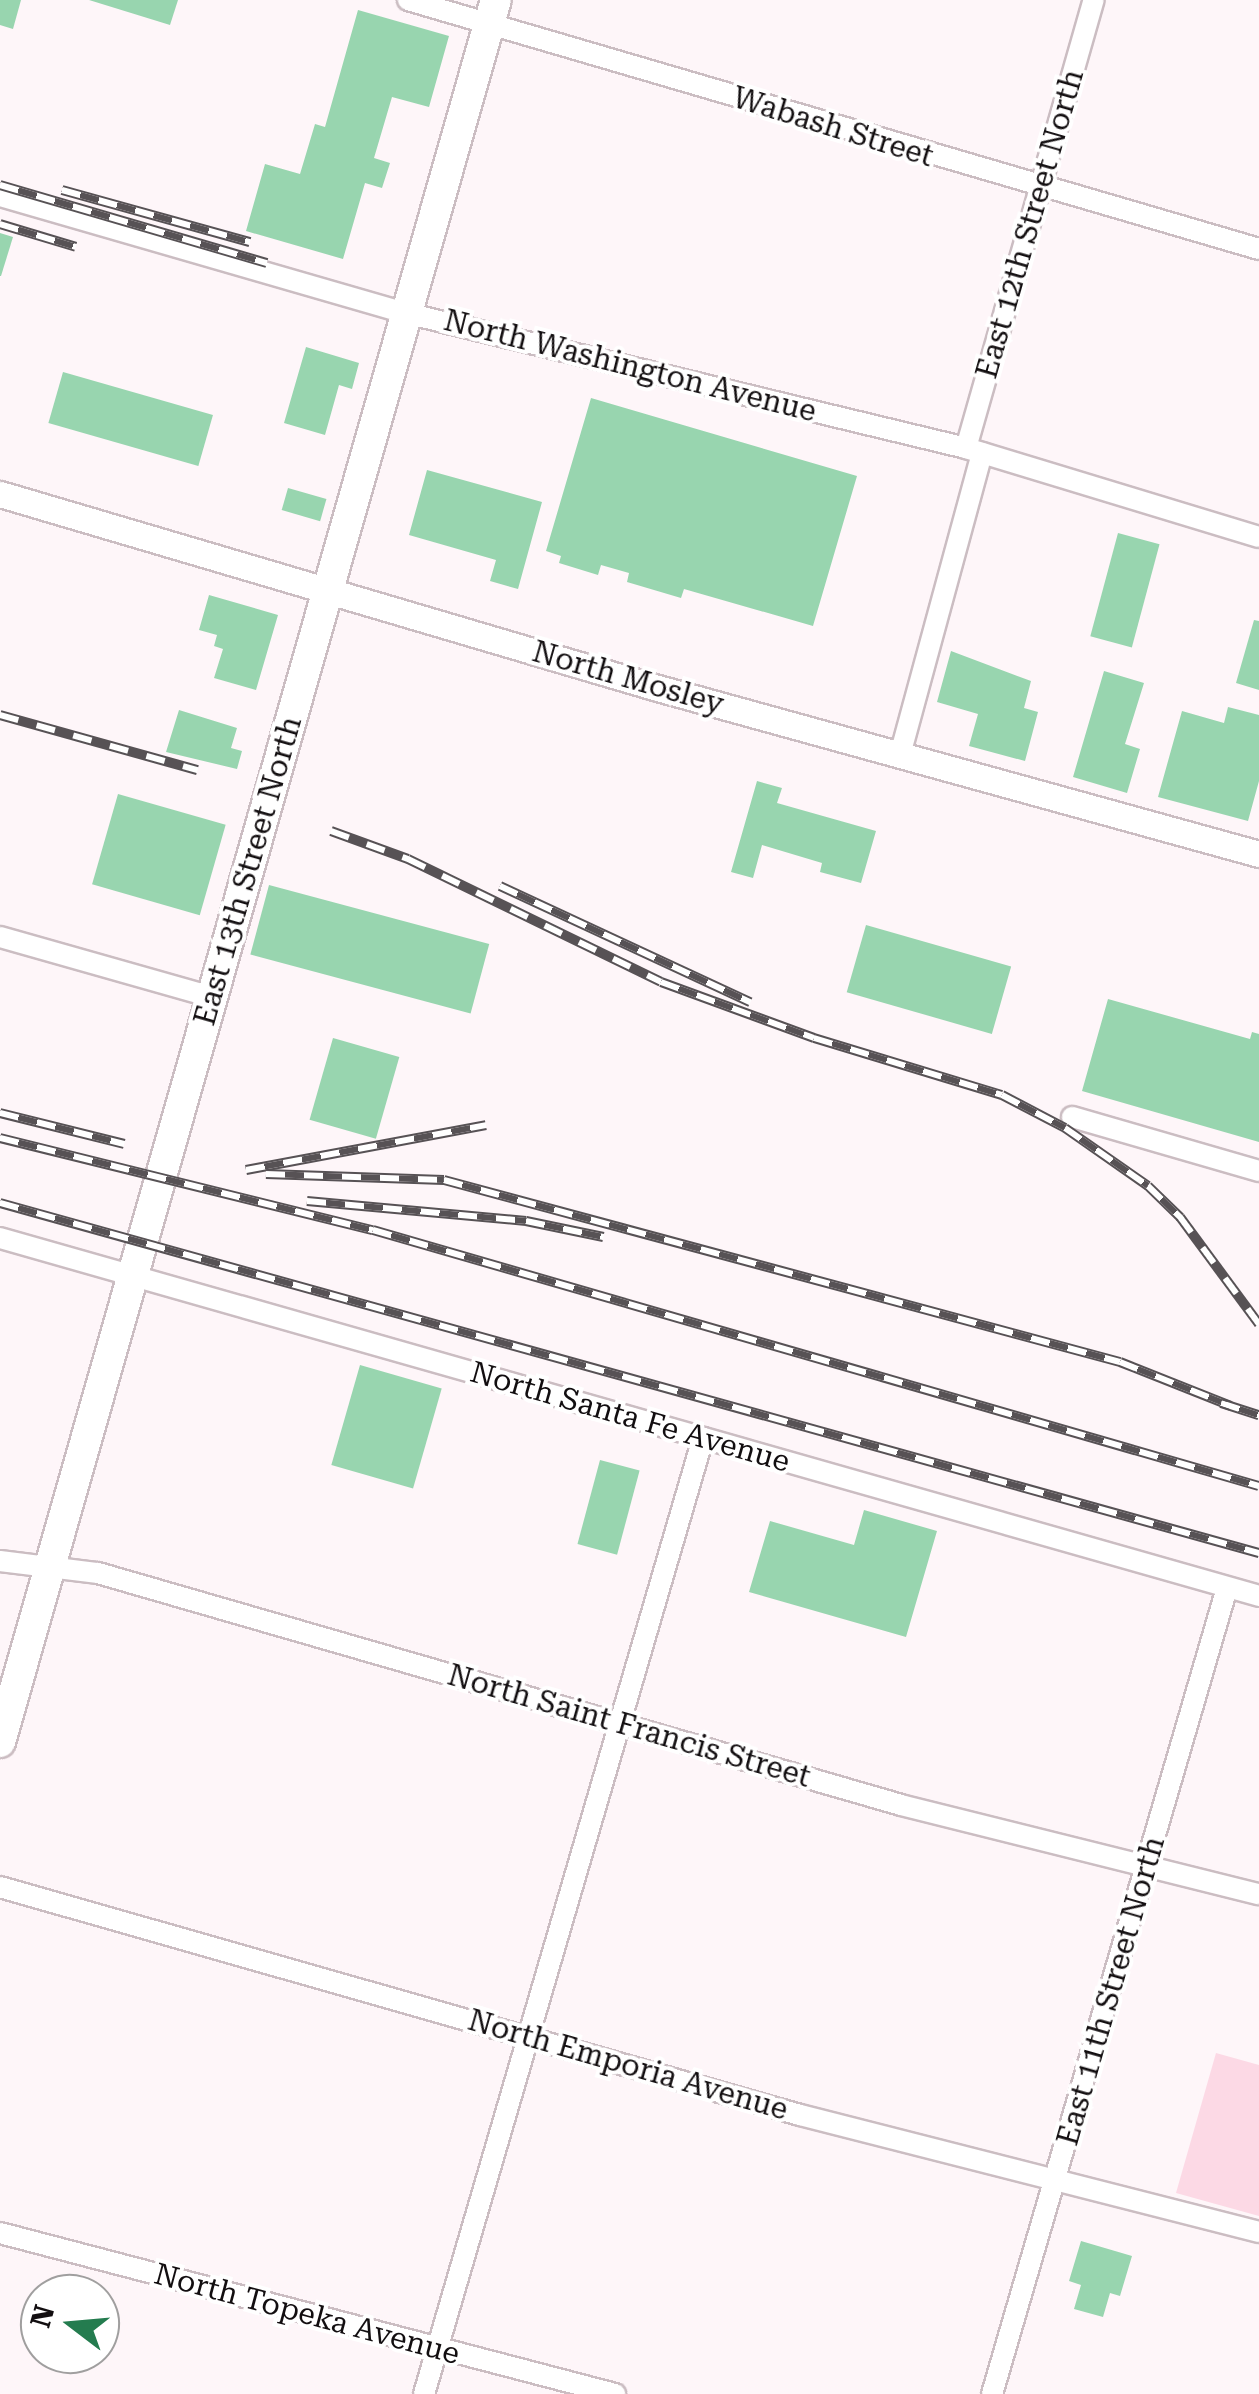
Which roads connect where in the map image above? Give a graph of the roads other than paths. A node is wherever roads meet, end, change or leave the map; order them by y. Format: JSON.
{"nodes":[{"id":1,"x":408,"y":0,"type":"edge"},
{"id":2,"x":1094,"y":0,"type":"edge"},
{"id":3,"x":492,"y":12,"type":"edge"},
{"id":4,"x":1040,"y":187,"type":"junction"},
{"id":5,"x":0,"y":196,"type":"edge"},
{"id":6,"x":1259,"y":249,"type":"edge"},
{"id":7,"x":406,"y":312,"type":"junction"},
{"id":8,"x":974,"y":450,"type":"junction"},
{"id":9,"x":0,"y":494,"type":"edge"},
{"id":10,"x":1259,"y":537,"type":"edge"},
{"id":11,"x":328,"y":590,"type":"junction"},
{"id":12,"x":900,"y":755,"type":"junction"},
{"id":13,"x":1259,"y":854,"type":"edge"},
{"id":14,"x":0,"y":937,"type":"edge"},
{"id":15,"x":212,"y":998,"type":"junction"},
{"id":16,"x":1072,"y":1118,"type":"dead end"},
{"id":17,"x":1259,"y":1172,"type":"edge"},
{"id":18,"x":0,"y":1238,"type":"edge"},
{"id":19,"x":134,"y":1275,"type":"junction"},
{"id":20,"x":703,"y":1438,"type":"junction"},
{"id":21,"x":0,"y":1561,"type":"edge"},
{"id":22,"x":49,"y":1568,"type":"junction"},
{"id":23,"x":1228,"y":1588,"type":"junction"},
{"id":24,"x":1259,"y":1596,"type":"edge"},
{"id":25,"x":622,"y":1723,"type":"junction"},
{"id":26,"x":0,"y":1742,"type":"edge"},
{"id":27,"x":1148,"y":1864,"type":"junction"},
{"id":28,"x":0,"y":1887,"type":"edge"},
{"id":29,"x":1259,"y":1894,"type":"edge"},
{"id":30,"x":530,"y":2037,"type":"junction"},
{"id":31,"x":1054,"y":2182,"type":"junction"},
{"id":32,"x":1259,"y":2232,"type":"edge"},
{"id":33,"x":0,"y":2233,"type":"edge"},
{"id":34,"x":436,"y":2350,"type":"junction"},
{"id":35,"x":424,"y":2394,"type":"edge"},
{"id":36,"x":615,"y":2394,"type":"edge"},
{"id":37,"x":992,"y":2394,"type":"edge"}],
"edges":[{"from":1,"to":3,"type":"street","name":"Wabash Street"},
{"from":2,"to":4,"type":"street","name":"East 12th Street North"},
{"from":3,"to":4,"type":"street","name":"Wabash Street"},
{"from":3,"to":7,"type":"main road","name":"East 13th Street North"},
{"from":4,"to":6,"type":"street","name":"Wabash Street"},
{"from":4,"to":8,"type":"street","name":"East 12th Street North"},
{"from":5,"to":7,"type":"street","name":"North Washington Avenue"},
{"from":7,"to":8,"type":"street","name":"North Washington Avenue"},
{"from":7,"to":11,"type":"main road","name":"East 13th Street North"},
{"from":8,"to":10,"type":"street","name":"North Washington Avenue"},
{"from":8,"to":12,"type":"street","name":"East 12th Street North"},
{"from":9,"to":11,"type":"street","name":"North Mosley"},
{"from":11,"to":12,"type":"street","name":"North Mosley"},
{"from":11,"to":15,"type":"main road","name":"East 13th Street North"},
{"from":12,"to":13,"type":"street","name":"North Mosley"},
{"from":14,"to":15,"type":"street"},
{"from":15,"to":19,"type":"main road","name":"East 13th Street North"},
{"from":16,"to":17,"type":"street"},
{"from":18,"to":19,"type":"street","name":"North Santa Fe Avenue"},
{"from":19,"to":20,"type":"street","name":"North Santa Fe Avenue"},
{"from":19,"to":22,"type":"main road","name":"East 13th Street North"},
{"from":20,"to":23,"type":"street","name":"North Santa Fe Avenue"},
{"from":20,"to":25,"type":"street"},
{"from":21,"to":22,"type":"street","name":"North Saint Francis Street"},
{"from":22,"to":25,"type":"street","name":"North Saint Francis Street"},
{"from":22,"to":26,"type":"main road","name":"East 13th Street North"},
{"from":23,"to":24,"type":"street","name":"North Santa Fe Avenue"},
{"from":23,"to":27,"type":"street","name":"East 11th Street North"},
{"from":25,"to":27,"type":"street","name":"North Saint Francis Street"},
{"from":25,"to":30,"type":"street"},
{"from":27,"to":29,"type":"street","name":"North Saint Francis Street"},
{"from":27,"to":31,"type":"street","name":"East 11th Street North"},
{"from":28,"to":30,"type":"street","name":"North Emporia Avenue"},
{"from":30,"to":31,"type":"street","name":"North Emporia Avenue"},
{"from":30,"to":34,"type":"street"},
{"from":31,"to":32,"type":"street","name":"North Emporia Avenue"},
{"from":31,"to":37,"type":"street","name":"East 11th Street North"},
{"from":33,"to":34,"type":"street","name":"North Topeka Avenue"},
{"from":34,"to":35,"type":"street"},
{"from":34,"to":36,"type":"street","name":"North Topeka Avenue"}]}
